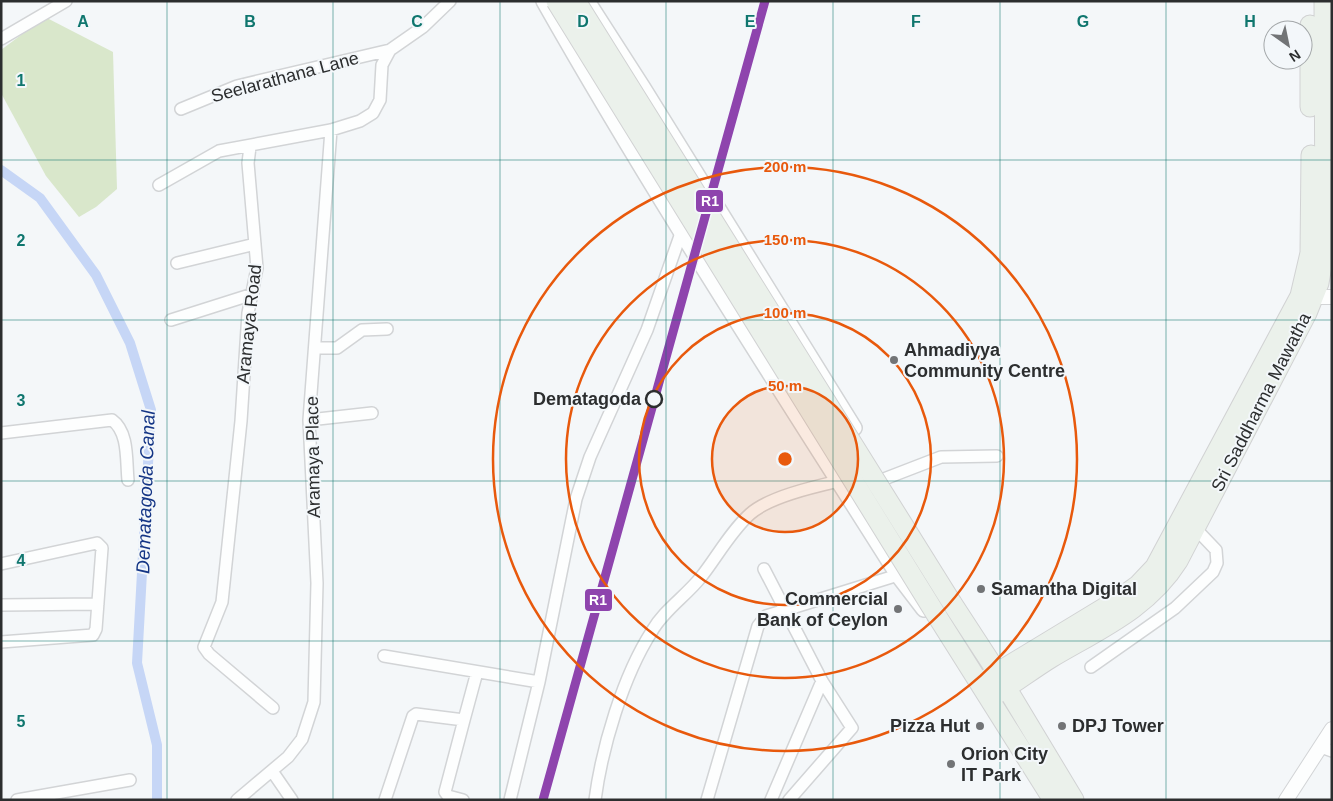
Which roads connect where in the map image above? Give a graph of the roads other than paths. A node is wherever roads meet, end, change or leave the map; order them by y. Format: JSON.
{"nodes":[{"id":1,"x":66,"y":1,"type":"edge"},
{"id":2,"x":450,"y":1,"type":"edge"},
{"id":3,"x":544,"y":1,"type":"edge"},
{"id":4,"x":556,"y":1,"type":"edge"},
{"id":5,"x":576,"y":1,"type":"edge"},
{"id":6,"x":587,"y":1,"type":"edge"},
{"id":7,"x":1322,"y":5,"type":"edge"},
{"id":8,"x":1,"y":39,"type":"edge"},
{"id":9,"x":390,"y":50,"type":"junction"},
{"id":10,"x":644,"y":88,"type":"junction"},
{"id":11,"x":604,"y":108,"type":"junction"},
{"id":12,"x":181,"y":109,"type":"dead end"},
{"id":13,"x":331,"y":130,"type":"junction"},
{"id":14,"x":250,"y":147,"type":"junction"},
{"id":15,"x":159,"y":185,"type":"dead end"},
{"id":16,"x":681,"y":232,"type":"junction"},
{"id":17,"x":255,"y":244,"type":"junction"},
{"id":18,"x":177,"y":263,"type":"dead end"},
{"id":19,"x":1317,"y":290,"type":"edge"},
{"id":20,"x":253,"y":294,"type":"junction"},
{"id":21,"x":171,"y":320,"type":"dead end"},
{"id":22,"x":387,"y":329,"type":"dead end"},
{"id":23,"x":315,"y":348,"type":"junction"},
{"id":24,"x":811,"y":358,"type":"junction"},
{"id":25,"x":772,"y":379,"type":"junction"},
{"id":26,"x":372,"y":413,"type":"dead end"},
{"id":27,"x":309,"y":420,"type":"junction"},
{"id":28,"x":1,"y":434,"type":"edge"},
{"id":29,"x":996,"y":456,"type":"dead end"},
{"id":30,"x":884,"y":479,"type":"junction"},
{"id":31,"x":128,"y":480,"type":"dead end"},
{"id":32,"x":839,"y":481,"type":"junction"},
{"id":33,"x":1195,"y":528,"type":"junction"},
{"id":34,"x":1,"y":564,"type":"edge"},
{"id":35,"x":764,"y":569,"type":"dead end"},
{"id":36,"x":898,"y":575,"type":"junction"},
{"id":37,"x":98,"y":604,"type":"junction"},
{"id":38,"x":1,"y":605,"type":"edge"},
{"id":39,"x":786,"y":609,"type":"junction"},
{"id":40,"x":1,"y":642,"type":"edge"},
{"id":41,"x":984,"y":652,"type":"junction"},
{"id":42,"x":384,"y":656,"type":"dead end"},
{"id":43,"x":1091,"y":667,"type":"dead end"},
{"id":44,"x":477,"y":672,"type":"junction"},
{"id":45,"x":1002,"y":680,"type":"junction"},
{"id":46,"x":822,"y":681,"type":"junction"},
{"id":47,"x":539,"y":682,"type":"junction"},
{"id":48,"x":980,"y":684,"type":"junction"},
{"id":49,"x":273,"y":708,"type":"dead end"},
{"id":50,"x":464,"y":720,"type":"junction"},
{"id":51,"x":1332,"y":730,"type":"edge"},
{"id":52,"x":1326,"y":749,"type":"edge"},
{"id":53,"x":272,"y":772,"type":"junction"},
{"id":54,"x":130,"y":780,"type":"dead end"},
{"id":55,"x":17,"y":800,"type":"edge"},
{"id":56,"x":237,"y":800,"type":"edge"},
{"id":57,"x":292,"y":800,"type":"edge"},
{"id":58,"x":385,"y":800,"type":"edge"},
{"id":59,"x":463,"y":800,"type":"edge"},
{"id":60,"x":510,"y":800,"type":"edge"},
{"id":61,"x":595,"y":800,"type":"edge"},
{"id":62,"x":707,"y":800,"type":"edge"},
{"id":63,"x":771,"y":800,"type":"edge"},
{"id":64,"x":789,"y":800,"type":"edge"},
{"id":65,"x":1053,"y":800,"type":"edge"},
{"id":66,"x":1074,"y":800,"type":"edge"},
{"id":67,"x":1286,"y":800,"type":"edge"}],
"edges":[{"from":1,"to":8,"type":"street"},
{"from":2,"to":9,"type":"street"},
{"from":3,"to":11,"type":"main road"},
{"from":4,"to":48,"type":"highway","bridge":true},
{"from":5,"to":41,"type":"highway","bridge":true},
{"from":6,"to":10,"type":"main road"},
{"from":7,"to":19,"type":"highway","name":"Sri Saddharma Mawatha"},
{"from":9,"to":12,"type":"street","name":"Seelarathana Lane"},
{"from":9,"to":13,"type":"street"},
{"from":10,"to":11,"type":"main road"},
{"from":10,"to":24,"type":"main road"},
{"from":11,"to":16,"type":"main road"},
{"from":13,"to":14,"type":"street"},
{"from":13,"to":23,"type":"street","name":"Aramaya Place"},
{"from":14,"to":15,"type":"street"},
{"from":14,"to":17,"type":"street","name":"Aramaya Road"},
{"from":16,"to":25,"type":"main road"},
{"from":16,"to":47,"type":"street"},
{"from":17,"to":18,"type":"street"},
{"from":17,"to":20,"type":"street","name":"Aramaya Road"},
{"from":19,"to":33,"type":"highway","name":"Sri Saddharma Mawatha"},
{"from":19,"to":45,"type":"highway","name":"Sri Saddharma Mawatha"},
{"from":20,"to":21,"type":"street"},
{"from":20,"to":49,"type":"street","name":"Aramaya Road"},
{"from":22,"to":23,"type":"street"},
{"from":23,"to":27,"type":"street","name":"Aramaya Place"},
{"from":24,"to":25,"type":"main road"},
{"from":24,"to":30,"type":"main road"},
{"from":25,"to":32,"type":"main road"},
{"from":26,"to":27,"type":"street"},
{"from":27,"to":53,"type":"street","name":"Aramaya Place"},
{"from":28,"to":31,"type":"street"},
{"from":29,"to":30,"type":"street"},
{"from":30,"to":41,"type":"main road"},
{"from":32,"to":36,"type":"main road"},
{"from":32,"to":61,"type":"street"},
{"from":33,"to":43,"type":"street"},
{"from":33,"to":45,"type":"highway","name":"Sri Saddharma Mawatha"},
{"from":34,"to":37,"type":"street"},
{"from":35,"to":39,"type":"street"},
{"from":36,"to":39,"type":"street"},
{"from":36,"to":48,"type":"main road"},
{"from":37,"to":38,"type":"street"},
{"from":37,"to":40,"type":"street"},
{"from":39,"to":46,"type":"street"},
{"from":39,"to":62,"type":"street"},
{"from":41,"to":45,"type":"highway"},
{"from":42,"to":44,"type":"street"},
{"from":44,"to":47,"type":"street"},
{"from":44,"to":50,"type":"street"},
{"from":45,"to":48,"type":"highway","name":"Sri Saddharma Mawatha"},
{"from":45,"to":66,"type":"highway"},
{"from":46,"to":63,"type":"street"},
{"from":46,"to":64,"type":"street"},
{"from":47,"to":60,"type":"street"},
{"from":48,"to":65,"type":"highway"},
{"from":50,"to":58,"type":"street"},
{"from":50,"to":59,"type":"street"},
{"from":51,"to":52,"type":"street"},
{"from":52,"to":67,"type":"street"},
{"from":53,"to":56,"type":"street","name":"Aramaya Place"},
{"from":53,"to":57,"type":"street"},
{"from":54,"to":55,"type":"street"}]}
